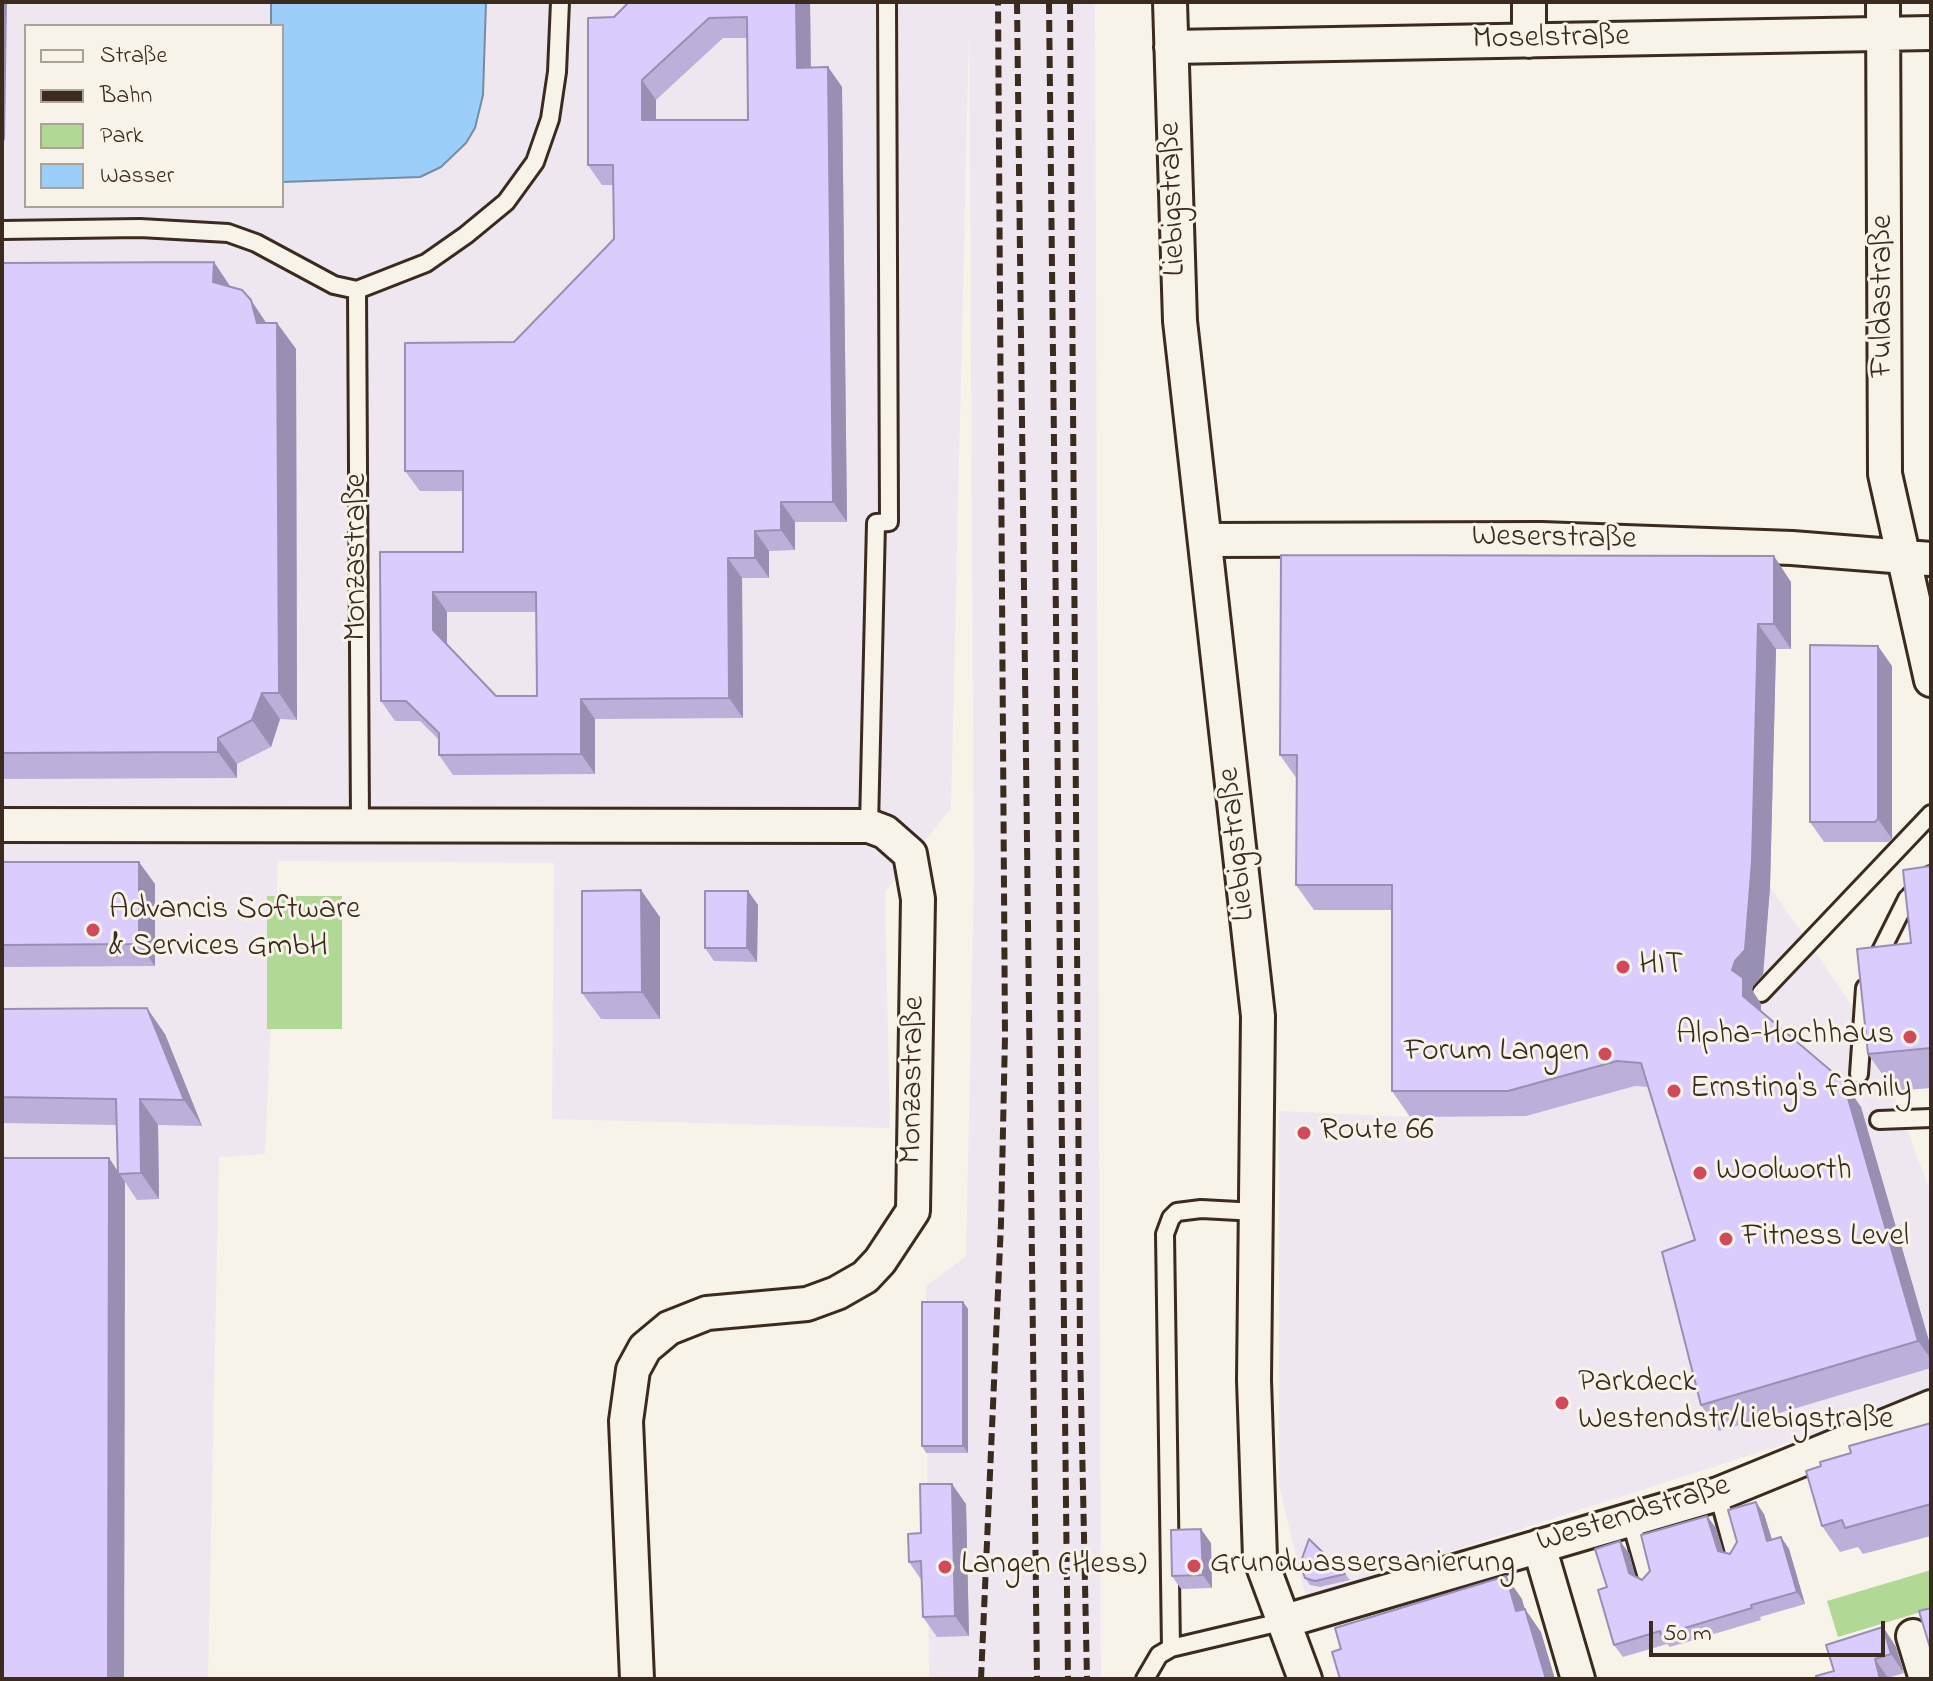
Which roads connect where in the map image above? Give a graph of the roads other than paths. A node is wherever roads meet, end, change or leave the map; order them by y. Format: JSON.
{"nodes":[{"id":1,"x":560,"y":2,"type":"edge"},
{"id":2,"x":887,"y":2,"type":"edge"},
{"id":3,"x":1170,"y":2,"type":"edge"},
{"id":4,"x":1529,"y":2,"type":"edge"},
{"id":5,"x":1883,"y":2,"type":"edge"},
{"id":6,"x":1931,"y":33,"type":"edge"},
{"id":7,"x":1883,"y":34,"type":"junction"},
{"id":8,"x":1529,"y":41,"type":"junction"},
{"id":9,"x":1171,"y":47,"type":"junction"},
{"id":10,"x":2,"y":230,"type":"edge"},
{"id":11,"x":357,"y":290,"type":"junction"},
{"id":12,"x":1206,"y":540,"type":"junction"},
{"id":13,"x":1916,"y":558,"type":"edge"},
{"id":14,"x":1931,"y":680,"type":"edge"},
{"id":15,"x":1931,"y":814,"type":"edge"},
{"id":16,"x":360,"y":823,"type":"junction"},
{"id":17,"x":2,"y":825,"type":"edge"},
{"id":18,"x":869,"y":826,"type":"junction"},
{"id":19,"x":1931,"y":875,"type":"edge"},
{"id":20,"x":1761,"y":993,"type":"dead end"},
{"id":21,"x":1859,"y":1074,"type":"dead end"},
{"id":22,"x":1931,"y":1118,"type":"edge"},
{"id":23,"x":1879,"y":1120,"type":"dead end"},
{"id":24,"x":1257,"y":1212,"type":"junction"},
{"id":25,"x":1931,"y":1407,"type":"edge"},
{"id":26,"x":1718,"y":1494,"type":"junction"},
{"id":27,"x":1630,"y":1519,"type":"junction"},
{"id":28,"x":1539,"y":1546,"type":"junction"},
{"id":29,"x":1735,"y":1556,"type":"edge"},
{"id":30,"x":1648,"y":1581,"type":"edge"},
{"id":31,"x":1285,"y":1621,"type":"junction"},
{"id":32,"x":1913,"y":1636,"type":"dead end"},
{"id":33,"x":1171,"y":1648,"type":"junction"},
{"id":34,"x":637,"y":1679,"type":"edge"},
{"id":35,"x":1145,"y":1679,"type":"edge"},
{"id":36,"x":1305,"y":1679,"type":"edge"},
{"id":37,"x":1578,"y":1679,"type":"edge"},
{"id":38,"x":1926,"y":1679,"type":"edge"}],
"edges":[{"from":1,"to":11,"type":"lane"},
{"from":2,"to":18,"type":"lane"},
{"from":3,"to":9,"type":"street","name":"Liebigstraße"},
{"from":4,"to":8,"type":"street"},
{"from":5,"to":7,"type":"street","name":"Fuldastraße"},
{"from":6,"to":7,"type":"street","name":"Moselstraße"},
{"from":7,"to":8,"type":"street","name":"Moselstraße"},
{"from":7,"to":13,"type":"street","name":"Fuldastraße"},
{"from":8,"to":9,"type":"street","name":"Moselstraße"},
{"from":9,"to":12,"type":"street","name":"Liebigstraße"},
{"from":10,"to":11,"type":"lane"},
{"from":11,"to":16,"type":"lane","name":"Monzastraße"},
{"from":12,"to":13,"type":"street","name":"Weserstraße"},
{"from":12,"to":24,"type":"street","name":"Liebigstraße"},
{"from":13,"to":14,"type":"street"},
{"from":15,"to":20,"type":"lane"},
{"from":16,"to":17,"type":"street"},
{"from":16,"to":18,"type":"street"},
{"from":18,"to":34,"type":"street","name":"Monzastraße"},
{"from":19,"to":21,"type":"lane"},
{"from":22,"to":23,"type":"lane"},
{"from":24,"to":31,"type":"street","name":"Liebigstraße"},
{"from":24,"to":33,"type":"lane"},
{"from":25,"to":26,"type":"street","name":"Westendstraße"},
{"from":26,"to":27,"type":"street","name":"Westendstraße"},
{"from":26,"to":29,"type":"lane"},
{"from":27,"to":28,"type":"street","name":"Westendstraße"},
{"from":27,"to":30,"type":"lane"},
{"from":28,"to":31,"type":"street","name":"Westendstraße"},
{"from":28,"to":37,"type":"street"},
{"from":31,"to":33,"type":"lane"},
{"from":31,"to":36,"type":"street","name":"Liebigstraße"},
{"from":32,"to":38,"type":"street"},
{"from":33,"to":35,"type":"lane"}]}
